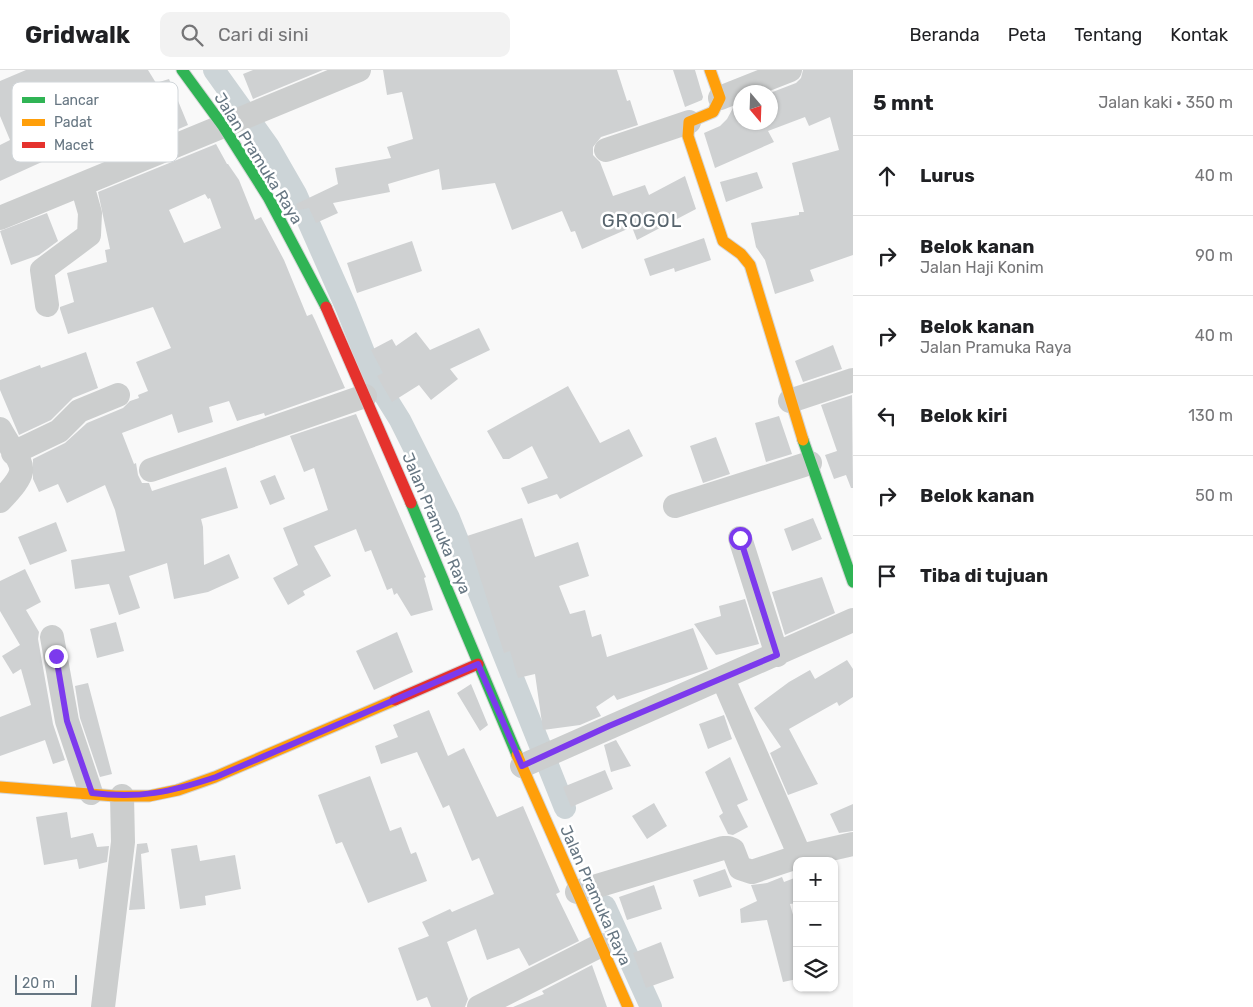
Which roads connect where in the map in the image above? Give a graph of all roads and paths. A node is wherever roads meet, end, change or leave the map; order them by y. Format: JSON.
{"nodes":[{"id":1,"x":182,"y":70,"type":"edge"},
{"id":2,"x":359,"y":70,"type":"edge"},
{"id":3,"x":710,"y":70,"type":"edge"},
{"id":4,"x":790,"y":70,"type":"edge"},
{"id":5,"x":720,"y":98,"type":"junction"},
{"id":6,"x":689,"y":122,"type":"junction"},
{"id":7,"x":230,"y":123,"type":"junction"},
{"id":8,"x":178,"y":145,"type":"edge"},
{"id":9,"x":606,"y":150,"type":"dead end"},
{"id":10,"x":137,"y":162,"type":"edge"},
{"id":11,"x":82,"y":185,"type":"junction"},
{"id":12,"x":0,"y":218,"type":"edge"},
{"id":13,"x":47,"y":305,"type":"dead end"},
{"id":14,"x":853,"y":380,"type":"edge"},
{"id":15,"x":118,"y":396,"type":"dead end"},
{"id":16,"x":365,"y":396,"type":"junction"},
{"id":17,"x":790,"y":401,"type":"junction"},
{"id":18,"x":0,"y":429,"type":"edge"},
{"id":19,"x":13,"y":452,"type":"junction"},
{"id":20,"x":810,"y":463,"type":"junction"},
{"id":21,"x":151,"y":470,"type":"dead end"},
{"id":22,"x":0,"y":501,"type":"edge"},
{"id":23,"x":675,"y":506,"type":"dead end"},
{"id":24,"x":740,"y":538,"type":"dead end"},
{"id":25,"x":853,"y":582,"type":"edge"},
{"id":26,"x":853,"y":620,"type":"edge"},
{"id":27,"x":52,"y":637,"type":"dead end"},
{"id":28,"x":777,"y":655,"type":"junction"},
{"id":29,"x":478,"y":664,"type":"junction"},
{"id":30,"x":723,"y":679,"type":"junction"},
{"id":31,"x":525,"y":765,"type":"junction"},
{"id":32,"x":0,"y":788,"type":"edge"},
{"id":33,"x":92,"y":793,"type":"junction"},
{"id":34,"x":122,"y":796,"type":"junction"},
{"id":35,"x":853,"y":844,"type":"edge"},
{"id":36,"x":800,"y":856,"type":"junction"},
{"id":37,"x":577,"y":892,"type":"junction"},
{"id":38,"x":601,"y":945,"type":"junction"},
{"id":39,"x":479,"y":1006,"type":"edge"},
{"id":40,"x":103,"y":1007,"type":"edge"},
{"id":41,"x":628,"y":1007,"type":"edge"}],
"edges":[{"from":1,"to":7,"type":"street","name":"Jalan Pramuka Raya"},
{"from":2,"to":7,"type":"street"},
{"from":3,"to":5,"type":"street"},
{"from":4,"to":5,"type":"street"},
{"from":5,"to":6,"type":"street"},
{"from":6,"to":9,"type":"street"},
{"from":6,"to":17,"type":"street"},
{"from":7,"to":8,"type":"street"},
{"from":7,"to":16,"type":"street","name":"Jalan Pramuka Raya"},
{"from":10,"to":11,"type":"street"},
{"from":11,"to":12,"type":"street"},
{"from":11,"to":13,"type":"street"},
{"from":14,"to":17,"type":"street"},
{"from":15,"to":19,"type":"street"},
{"from":16,"to":21,"type":"street"},
{"from":16,"to":29,"type":"street","name":"Jalan Pramuka Raya"},
{"from":17,"to":20,"type":"street"},
{"from":18,"to":19,"type":"street"},
{"from":19,"to":22,"type":"street"},
{"from":20,"to":23,"type":"street"},
{"from":20,"to":25,"type":"street"},
{"from":24,"to":28,"type":"street"},
{"from":26,"to":28,"type":"street"},
{"from":27,"to":33,"type":"street"},
{"from":28,"to":30,"type":"street"},
{"from":29,"to":31,"type":"street","name":"Jalan Pramuka Raya"},
{"from":29,"to":34,"type":"street"},
{"from":30,"to":31,"type":"street"},
{"from":30,"to":36,"type":"street"},
{"from":31,"to":37,"type":"street","name":"Jalan Pramuka Raya"},
{"from":32,"to":33,"type":"street"},
{"from":33,"to":34,"type":"street"},
{"from":34,"to":40,"type":"street"},
{"from":35,"to":36,"type":"street"},
{"from":36,"to":37,"type":"street"},
{"from":37,"to":38,"type":"street","name":"Jalan Pramuka Raya"},
{"from":38,"to":39,"type":"street"},
{"from":38,"to":41,"type":"street","name":"Jalan Pramuka Raya"}]}
